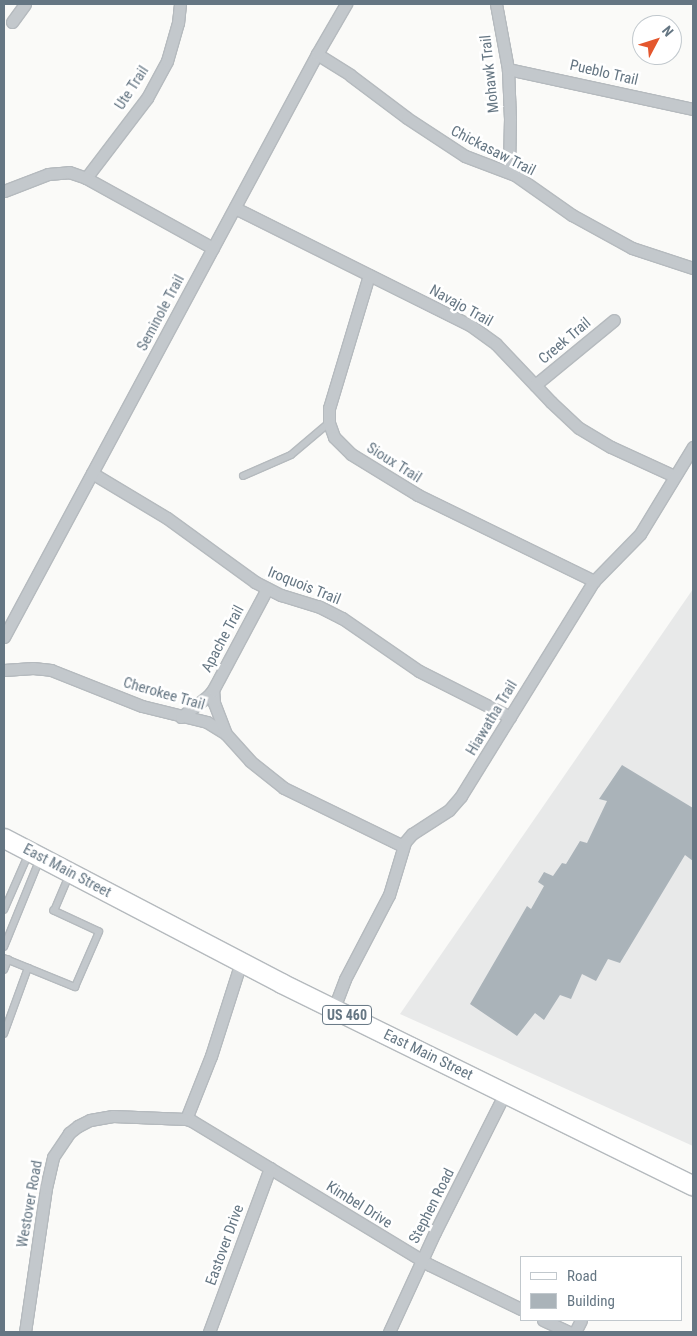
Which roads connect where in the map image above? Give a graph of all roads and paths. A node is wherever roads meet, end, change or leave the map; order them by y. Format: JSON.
{"nodes":[{"id":1,"x":25,"y":4,"type":"edge"},
{"id":2,"x":180,"y":4,"type":"edge"},
{"id":3,"x":346,"y":4,"type":"edge"},
{"id":4,"x":496,"y":4,"type":"edge"},
{"id":5,"x":12,"y":22,"type":"dead end"},
{"id":6,"x":317,"y":54,"type":"junction"},
{"id":7,"x":508,"y":69,"type":"junction"},
{"id":8,"x":693,"y":109,"type":"edge"},
{"id":9,"x":508,"y":172,"type":"junction"},
{"id":10,"x":86,"y":178,"type":"junction"},
{"id":11,"x":4,"y":191,"type":"edge"},
{"id":12,"x":235,"y":208,"type":"junction"},
{"id":13,"x":213,"y":248,"type":"junction"},
{"id":14,"x":693,"y":268,"type":"edge"},
{"id":15,"x":369,"y":275,"type":"junction"},
{"id":16,"x":614,"y":320,"type":"dead end"},
{"id":17,"x":535,"y":386,"type":"junction"},
{"id":18,"x":329,"y":423,"type":"junction"},
{"id":19,"x":693,"y":450,"type":"edge"},
{"id":20,"x":92,"y":473,"type":"junction"},
{"id":21,"x":243,"y":476,"type":"dead end"},
{"id":22,"x":674,"y":476,"type":"junction"},
{"id":23,"x":594,"y":581,"type":"junction"},
{"id":24,"x":267,"y":589,"type":"junction"},
{"id":25,"x":4,"y":637,"type":"edge"},
{"id":26,"x":4,"y":670,"type":"edge"},
{"id":27,"x":213,"y":690,"type":"junction"},
{"id":28,"x":510,"y":716,"type":"junction"},
{"id":29,"x":181,"y":717,"type":"junction"},
{"id":30,"x":226,"y":734,"type":"junction"},
{"id":31,"x":4,"y":838,"type":"edge"},
{"id":32,"x":403,"y":846,"type":"junction"},
{"id":33,"x":36,"y":854,"type":"junction"},
{"id":34,"x":71,"y":873,"type":"junction"},
{"id":35,"x":4,"y":910,"type":"edge"},
{"id":36,"x":4,"y":947,"type":"edge"},
{"id":37,"x":6,"y":959,"type":"edge"},
{"id":38,"x":241,"y":962,"type":"junction"},
{"id":39,"x":28,"y":968,"type":"junction"},
{"id":40,"x":4,"y":970,"type":"edge"},
{"id":41,"x":334,"y":1008,"type":"junction"},
{"id":42,"x":4,"y":1034,"type":"edge"},
{"id":43,"x":505,"y":1093,"type":"junction"},
{"id":44,"x":186,"y":1119,"type":"junction"},
{"id":45,"x":270,"y":1168,"type":"junction"},
{"id":46,"x":693,"y":1186,"type":"edge"},
{"id":47,"x":422,"y":1260,"type":"junction"},
{"id":48,"x":520,"y":1309,"type":"edge"},
{"id":49,"x":545,"y":1321,"type":"edge"},
{"id":50,"x":25,"y":1332,"type":"edge"},
{"id":51,"x":209,"y":1332,"type":"edge"},
{"id":52,"x":389,"y":1332,"type":"edge"},
{"id":53,"x":568,"y":1332,"type":"edge"}],
"edges":[{"from":1,"to":5,"type":"street"},
{"from":2,"to":10,"type":"street","name":"Ute Trail"},
{"from":3,"to":6,"type":"street","name":"Seminole Trail"},
{"from":4,"to":7,"type":"street","name":"Mohawk Trail"},
{"from":6,"to":9,"type":"street","name":"Chickasaw Trail"},
{"from":6,"to":12,"type":"street","name":"Seminole Trail"},
{"from":7,"to":8,"type":"street","name":"Pueblo Trail"},
{"from":7,"to":9,"type":"street","name":"Mohawk Trail"},
{"from":9,"to":14,"type":"street","name":"Chickasaw Trail"},
{"from":10,"to":11,"type":"street"},
{"from":10,"to":13,"type":"street"},
{"from":12,"to":13,"type":"street","name":"Seminole Trail"},
{"from":12,"to":15,"type":"street","name":"Navajo Trail"},
{"from":13,"to":20,"type":"street","name":"Seminole Trail"},
{"from":15,"to":17,"type":"street","name":"Navajo Trail"},
{"from":15,"to":18,"type":"street"},
{"from":16,"to":17,"type":"street","name":"Creek Trail"},
{"from":17,"to":22,"type":"street","name":"Navajo Trail"},
{"from":18,"to":21,"type":"lane"},
{"from":18,"to":23,"type":"street","name":"Sioux Trail"},
{"from":19,"to":22,"type":"street","name":"Hiawatha Trail"},
{"from":20,"to":24,"type":"street","name":"Iroquois Trail"},
{"from":20,"to":25,"type":"street","name":"Seminole Trail"},
{"from":22,"to":23,"type":"street","name":"Hiawatha Trail"},
{"from":23,"to":28,"type":"street","name":"Hiawatha Trail"},
{"from":24,"to":27,"type":"street","name":"Apache Trail"},
{"from":24,"to":28,"type":"street","name":"Iroquois Trail"},
{"from":26,"to":29,"type":"street","name":"Cherokee Trail"},
{"from":27,"to":29,"type":"street"},
{"from":27,"to":30,"type":"street","name":"Apache Trail"},
{"from":28,"to":32,"type":"street","name":"Hiawatha Trail"},
{"from":29,"to":30,"type":"street","name":"Cherokee Trail"},
{"from":30,"to":32,"type":"street","name":"Cherokee Trail"},
{"from":31,"to":33,"type":"main road","name":"East Main Street","number":"US 460"},
{"from":32,"to":41,"type":"street"},
{"from":33,"to":34,"type":"main road","name":"East Main Street","number":"US 460"},
{"from":33,"to":35,"type":"lane"},
{"from":33,"to":36,"type":"lane"},
{"from":34,"to":38,"type":"main road","name":"East Main Street","number":"US 460"},
{"from":34,"to":39,"type":"lane"},
{"from":37,"to":39,"type":"lane"},
{"from":37,"to":40,"type":"lane"},
{"from":38,"to":41,"type":"main road","name":"East Main Street","number":"US 460"},
{"from":38,"to":44,"type":"street"},
{"from":39,"to":42,"type":"lane"},
{"from":41,"to":43,"type":"main road","name":"East Main Street","number":"US 460"},
{"from":43,"to":46,"type":"main road","name":"East Main Street","number":"US 460"},
{"from":43,"to":47,"type":"street","name":"Stephen Road"},
{"from":44,"to":45,"type":"street","name":"Kimbel Drive"},
{"from":44,"to":50,"type":"street","name":"Westover Road"},
{"from":45,"to":47,"type":"street","name":"Kimbel Drive"},
{"from":45,"to":51,"type":"street","name":"Eastover Drive"},
{"from":47,"to":48,"type":"street","name":"Kimbel Drive"},
{"from":47,"to":52,"type":"street","name":"Stephen Road"},
{"from":49,"to":53,"type":"street"}]}
